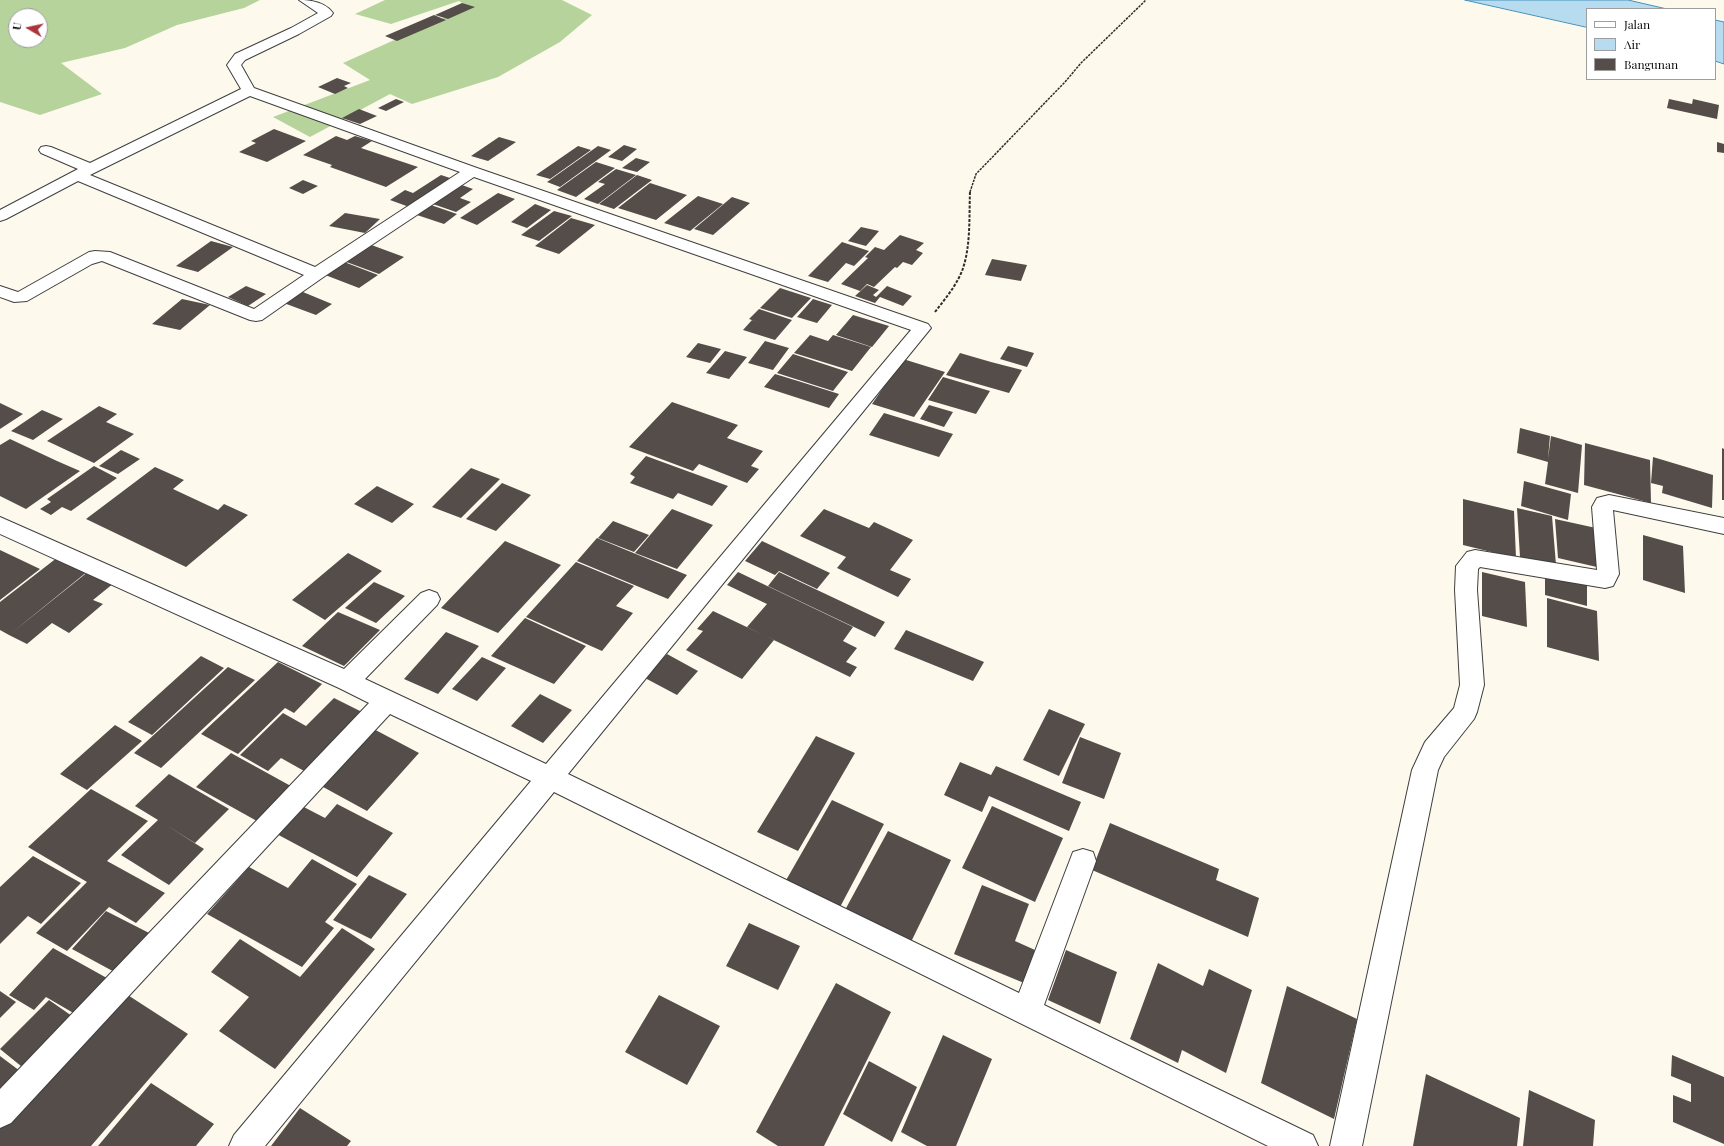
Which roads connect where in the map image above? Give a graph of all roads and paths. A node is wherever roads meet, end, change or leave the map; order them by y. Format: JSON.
{"nodes":[{"id":1,"x":305,"y":0,"type":"edge"},
{"id":2,"x":1146,"y":0,"type":"edge"},
{"id":3,"x":249,"y":91,"type":"junction"},
{"id":4,"x":46,"y":150,"type":"dead end"},
{"id":5,"x":472,"y":171,"type":"junction"},
{"id":6,"x":84,"y":172,"type":"junction"},
{"id":7,"x":0,"y":216,"type":"edge"},
{"id":8,"x":316,"y":274,"type":"junction"},
{"id":9,"x":0,"y":291,"type":"edge"},
{"id":10,"x":922,"y":328,"type":"junction"},
{"id":11,"x":0,"y":525,"type":"edge"},
{"id":12,"x":1724,"y":526,"type":"edge"},
{"id":13,"x":429,"y":599,"type":"dead end"},
{"id":14,"x":347,"y":681,"type":"junction"},
{"id":15,"x":387,"y":701,"type":"junction"},
{"id":16,"x":550,"y":778,"type":"junction"},
{"id":17,"x":1083,"y":861,"type":"dead end"},
{"id":18,"x":1027,"y":1011,"type":"junction"},
{"id":19,"x":0,"y":1112,"type":"edge"},
{"id":20,"x":245,"y":1146,"type":"edge"},
{"id":21,"x":1302,"y":1146,"type":"edge"},
{"id":22,"x":1346,"y":1146,"type":"edge"}],
"edges":[{"from":1,"to":3,"type":"street"},
{"from":2,"to":10,"type":"path"},
{"from":3,"to":5,"type":"street"},
{"from":3,"to":6,"type":"street"},
{"from":4,"to":6,"type":"street"},
{"from":5,"to":8,"type":"street"},
{"from":5,"to":10,"type":"street"},
{"from":6,"to":7,"type":"street"},
{"from":6,"to":8,"type":"street"},
{"from":8,"to":9,"type":"street"},
{"from":10,"to":16,"type":"street"},
{"from":11,"to":14,"type":"street"},
{"from":12,"to":22,"type":"street"},
{"from":13,"to":14,"type":"street"},
{"from":14,"to":15,"type":"street"},
{"from":15,"to":16,"type":"street"},
{"from":15,"to":19,"type":"street"},
{"from":16,"to":18,"type":"street"},
{"from":16,"to":20,"type":"street"},
{"from":17,"to":18,"type":"street"},
{"from":18,"to":21,"type":"street"}]}
